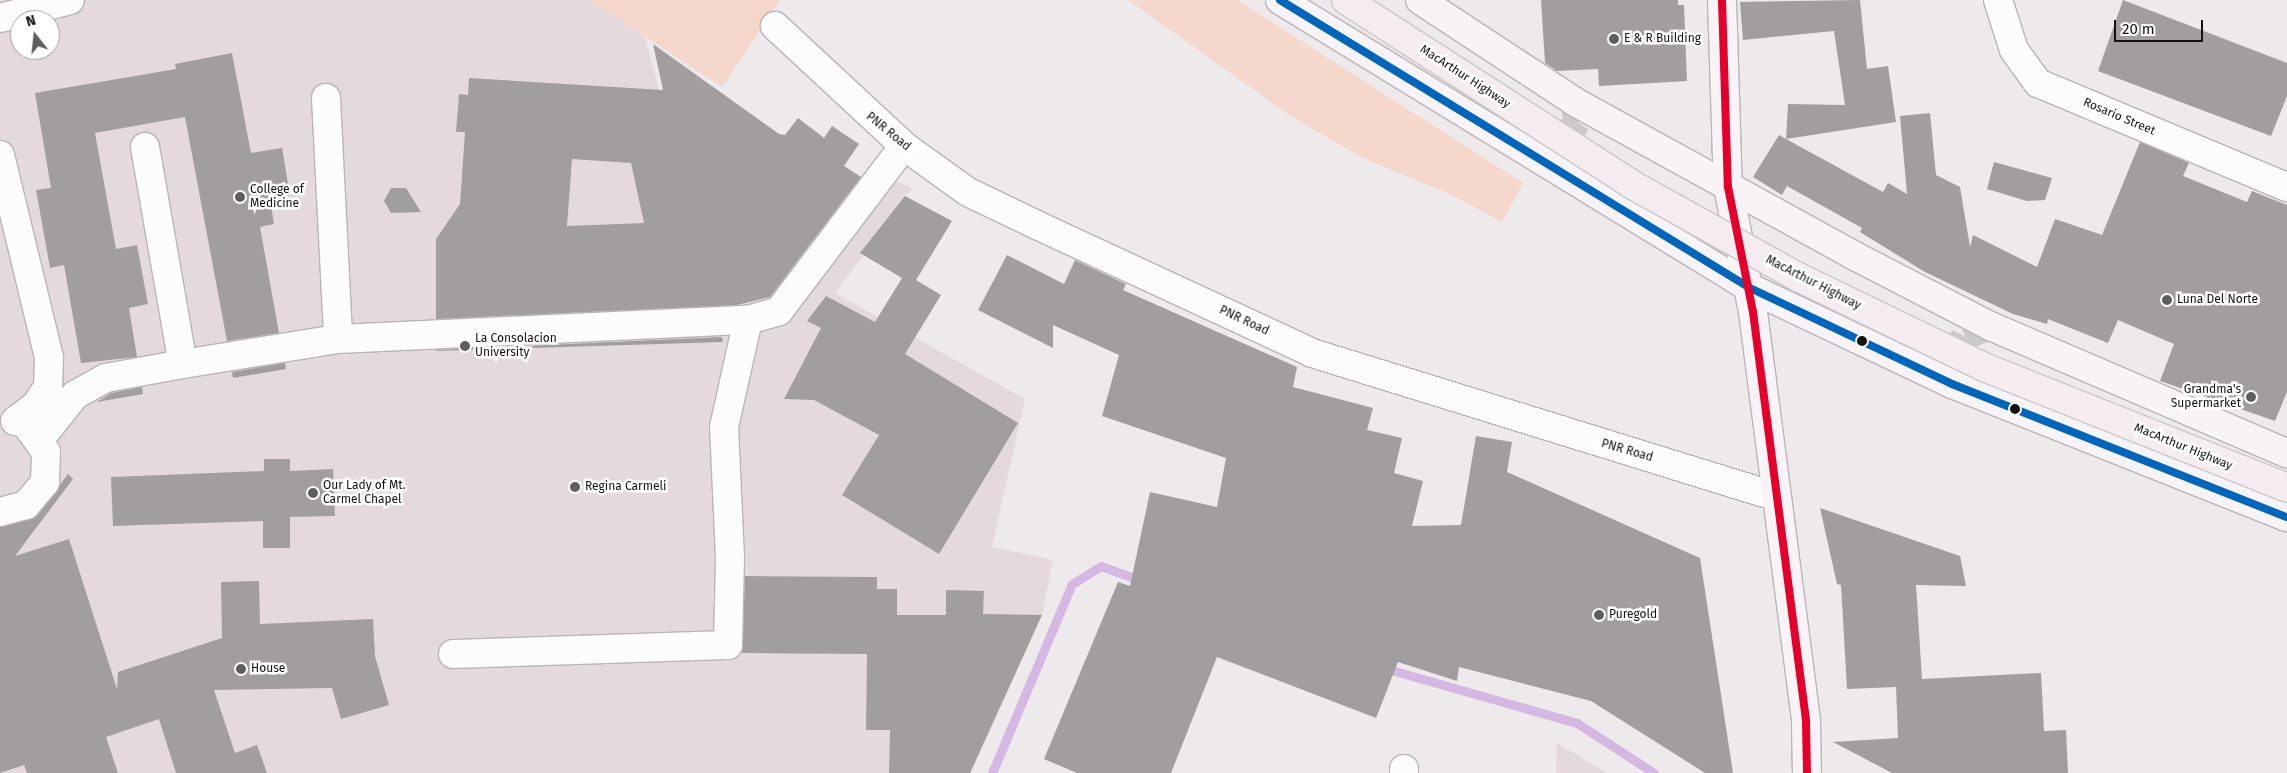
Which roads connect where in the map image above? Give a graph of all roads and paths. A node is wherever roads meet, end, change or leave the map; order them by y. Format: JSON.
{"nodes":[{"id":1,"x":70,"y":0,"type":"edge"},
{"id":2,"x":1280,"y":0,"type":"edge"},
{"id":3,"x":1346,"y":0,"type":"edge"},
{"id":4,"x":1420,"y":0,"type":"edge"},
{"id":5,"x":1722,"y":0,"type":"edge"},
{"id":6,"x":1998,"y":0,"type":"edge"},
{"id":7,"x":0,"y":18,"type":"edge"},
{"id":8,"x":775,"y":26,"type":"dead end"},
{"id":9,"x":326,"y":98,"type":"dead end"},
{"id":10,"x":904,"y":146,"type":"junction"},
{"id":11,"x":145,"y":147,"type":"dead end"},
{"id":12,"x":0,"y":155,"type":"edge"},
{"id":13,"x":2287,"y":187,"type":"edge"},
{"id":14,"x":1728,"y":188,"type":"junction"},
{"id":15,"x":1750,"y":288,"type":"junction"},
{"id":16,"x":748,"y":320,"type":"junction"},
{"id":17,"x":338,"y":339,"type":"junction"},
{"id":18,"x":184,"y":364,"type":"junction"},
{"id":19,"x":8,"y":420,"type":"edge"},
{"id":20,"x":40,"y":439,"type":"junction"},
{"id":21,"x":2286,"y":450,"type":"edge"},
{"id":22,"x":2287,"y":488,"type":"edge"},
{"id":23,"x":1775,"y":496,"type":"junction"},
{"id":24,"x":0,"y":512,"type":"edge"},
{"id":25,"x":2287,"y":516,"type":"edge"},
{"id":26,"x":453,"y":654,"type":"dead end"},
{"id":27,"x":1813,"y":770,"type":"edge"}],
"edges":[{"from":1,"to":7,"type":"street"},
{"from":2,"to":15,"type":"main road"},
{"from":3,"to":22,"type":"highway","name":"MacArthur Highway","bridge":true},
{"from":4,"to":14,"type":"main road"},
{"from":5,"to":14,"type":"main road"},
{"from":6,"to":13,"type":"street","name":"Rosario Street"},
{"from":8,"to":10,"type":"street","name":"PNR Road"},
{"from":9,"to":17,"type":"street"},
{"from":10,"to":16,"type":"street"},
{"from":10,"to":23,"type":"street","name":"PNR Road"},
{"from":11,"to":18,"type":"street"},
{"from":12,"to":19,"type":"street"},
{"from":14,"to":15,"type":"main road"},
{"from":14,"to":21,"type":"main road"},
{"from":15,"to":23,"type":"main road"},
{"from":15,"to":25,"type":"main road"},
{"from":16,"to":17,"type":"street"},
{"from":16,"to":26,"type":"street"},
{"from":17,"to":18,"type":"street"},
{"from":18,"to":20,"type":"street"},
{"from":19,"to":20,"type":"street"},
{"from":20,"to":24,"type":"street"},
{"from":23,"to":27,"type":"main road"}]}
